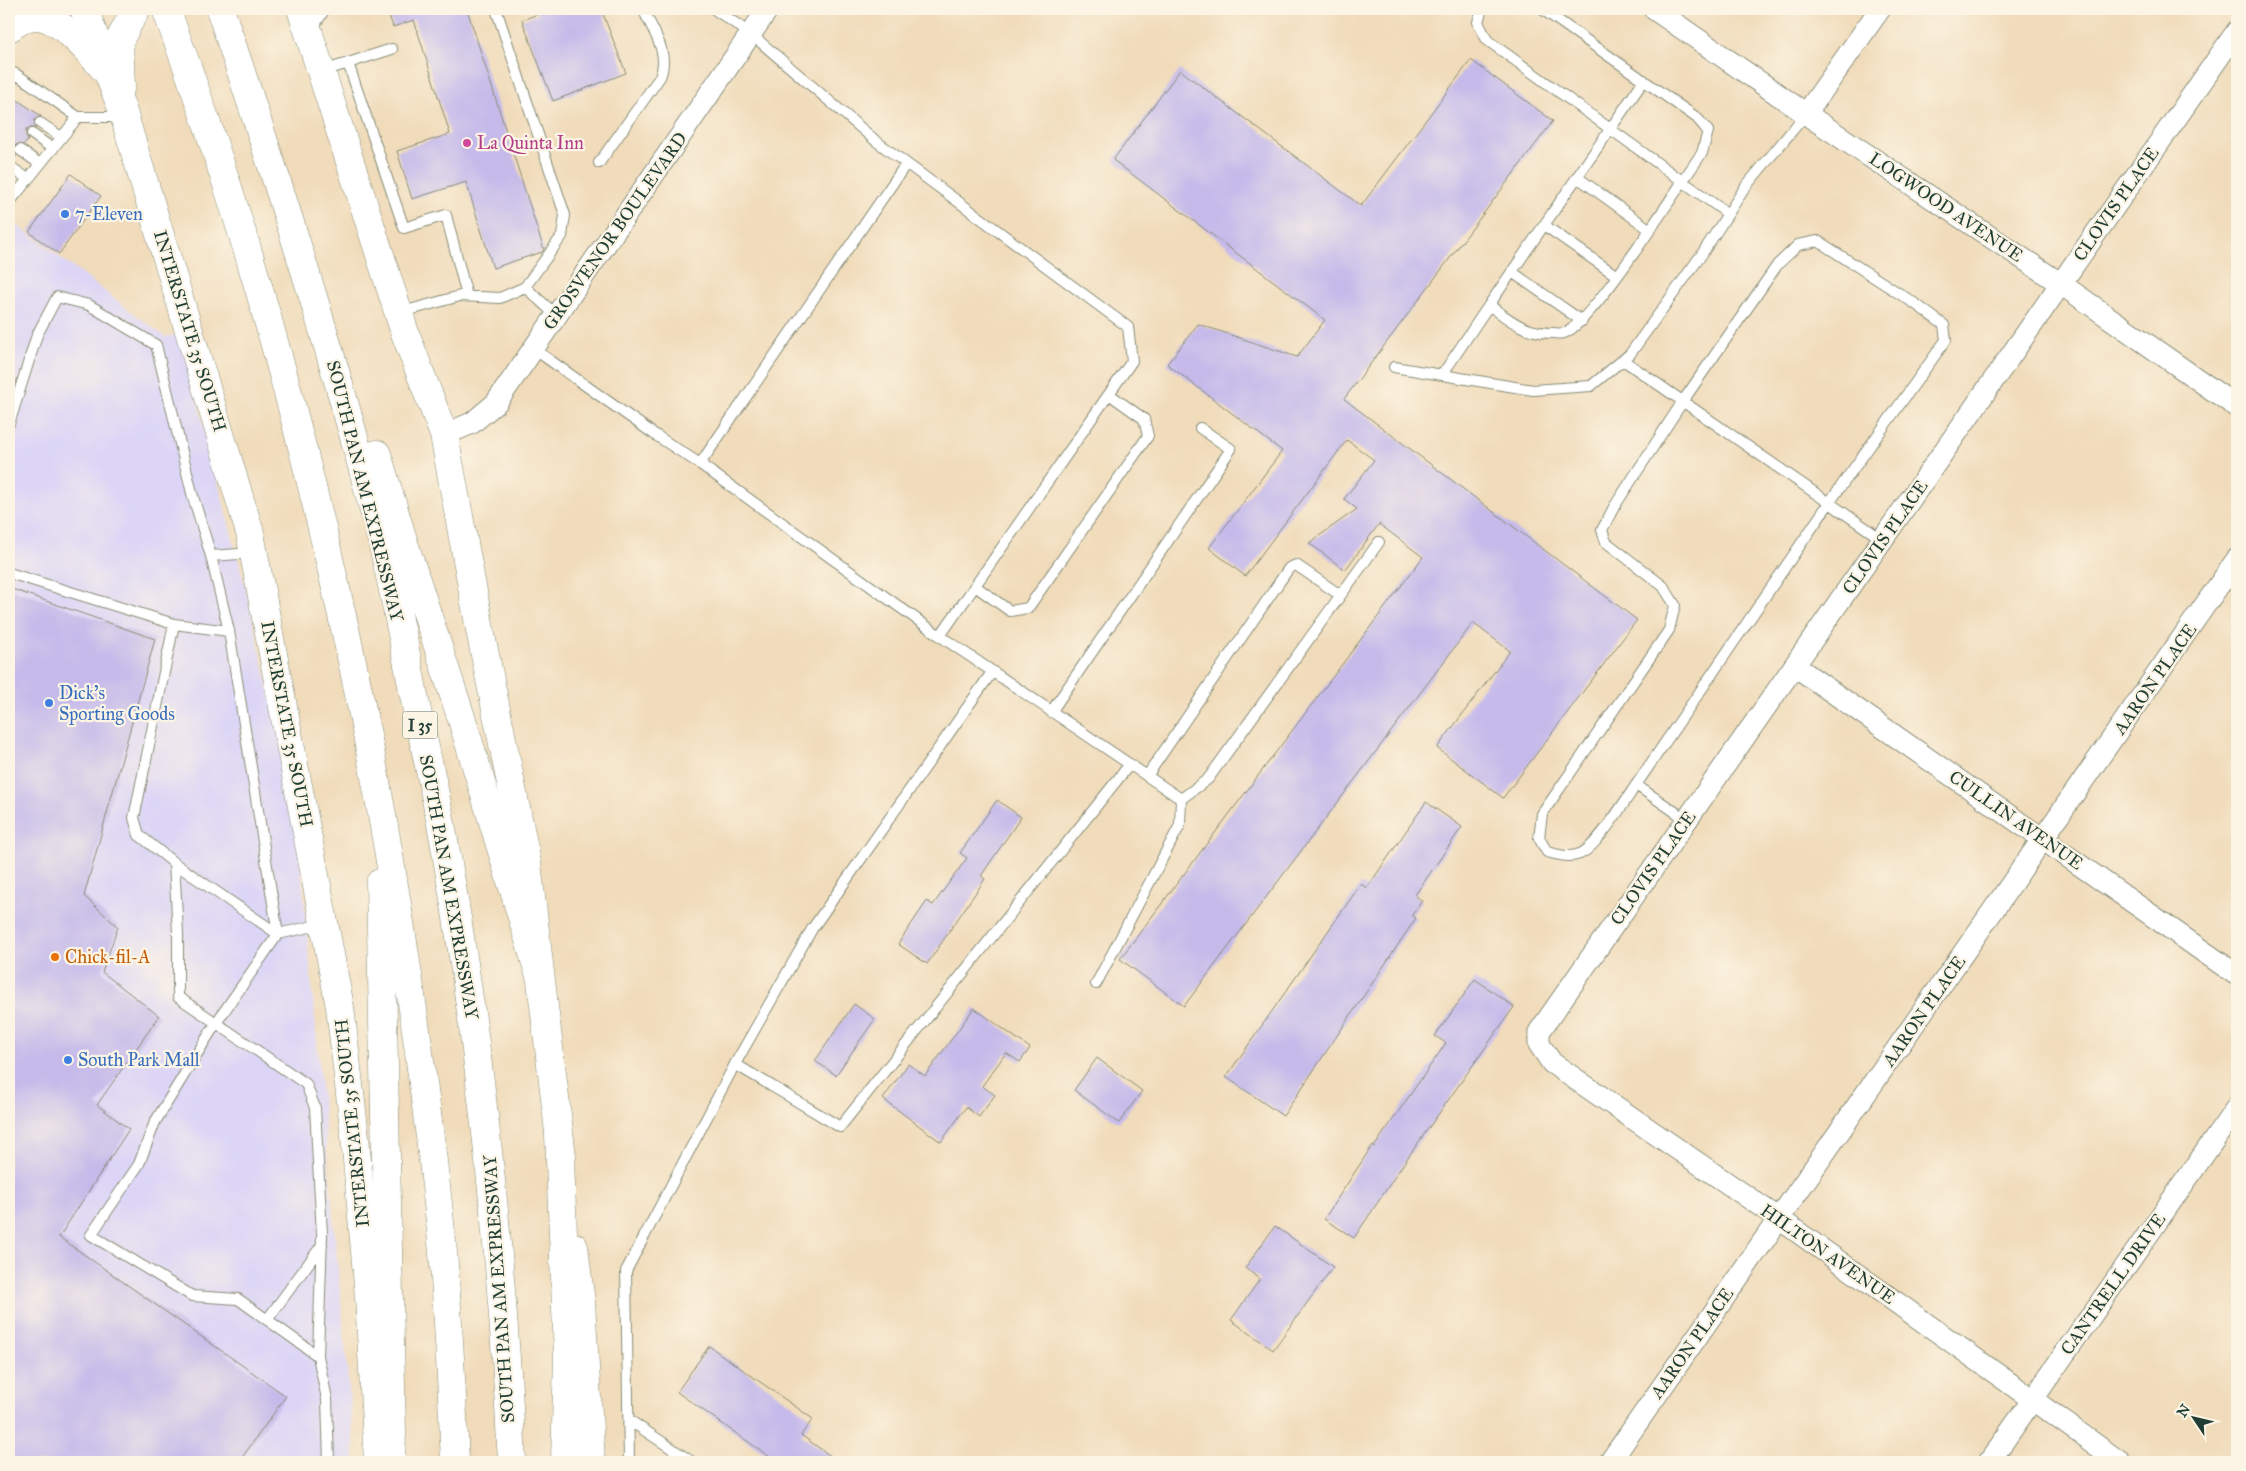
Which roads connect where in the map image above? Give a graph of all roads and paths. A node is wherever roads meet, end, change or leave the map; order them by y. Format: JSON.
{"nodes":[{"id":1,"x":14,"y":9,"type":"edge"},
{"id":2,"x":84,"y":9,"type":"edge"},
{"id":3,"x":136,"y":9,"type":"edge"},
{"id":4,"x":166,"y":9,"type":"edge"},
{"id":5,"x":220,"y":9,"type":"edge"},
{"id":6,"x":325,"y":9,"type":"edge"},
{"id":7,"x":496,"y":9,"type":"edge"},
{"id":8,"x":643,"y":9,"type":"edge"},
{"id":9,"x":714,"y":9,"type":"edge"},
{"id":10,"x":768,"y":9,"type":"edge"},
{"id":11,"x":1482,"y":9,"type":"edge"},
{"id":12,"x":1542,"y":9,"type":"edge"},
{"id":13,"x":1654,"y":9,"type":"edge"},
{"id":14,"x":1880,"y":9,"type":"edge"},
{"id":15,"x":9,"y":16,"type":"edge"},
{"id":16,"x":305,"y":20,"type":"edge"},
{"id":17,"x":9,"y":28,"type":"edge"},
{"id":18,"x":2237,"y":31,"type":"edge"},
{"id":19,"x":751,"y":34,"type":"junction"},
{"id":20,"x":392,"y":50,"type":"dead end"},
{"id":21,"x":348,"y":63,"type":"junction"},
{"id":22,"x":322,"y":71,"type":"junction"},
{"id":23,"x":12,"y":73,"type":"edge"},
{"id":24,"x":108,"y":73,"type":"junction"},
{"id":25,"x":1644,"y":80,"type":"junction"},
{"id":26,"x":9,"y":83,"type":"edge"},
{"id":27,"x":124,"y":113,"type":"junction"},
{"id":28,"x":1806,"y":114,"type":"junction"},
{"id":29,"x":78,"y":118,"type":"junction"},
{"id":30,"x":40,"y":123,"type":"dead end"},
{"id":31,"x":1610,"y":129,"type":"junction"},
{"id":32,"x":32,"y":134,"type":"dead end"},
{"id":33,"x":61,"y":138,"type":"junction"},
{"id":34,"x":52,"y":149,"type":"junction"},
{"id":35,"x":20,"y":150,"type":"dead end"},
{"id":36,"x":599,"y":163,"type":"dead end"},
{"id":37,"x":40,"y":164,"type":"junction"},
{"id":38,"x":906,"y":164,"type":"junction"},
{"id":39,"x":9,"y":166,"type":"edge"},
{"id":40,"x":1577,"y":177,"type":"junction"},
{"id":41,"x":28,"y":179,"type":"junction"},
{"id":42,"x":278,"y":179,"type":"junction"},
{"id":43,"x":1682,"y":181,"type":"junction"},
{"id":44,"x":13,"y":190,"type":"edge"},
{"id":45,"x":9,"y":203,"type":"edge"},
{"id":46,"x":1728,"y":214,"type":"junction"},
{"id":47,"x":1544,"y":225,"type":"junction"},
{"id":48,"x":1649,"y":229,"type":"junction"},
{"id":49,"x":1512,"y":272,"type":"junction"},
{"id":50,"x":1617,"y":276,"type":"junction"},
{"id":51,"x":2061,"y":284,"type":"junction"},
{"id":52,"x":526,"y":287,"type":"junction"},
{"id":53,"x":467,"y":296,"type":"junction"},
{"id":54,"x":1489,"y":305,"type":"junction"},
{"id":55,"x":398,"y":313,"type":"junction"},
{"id":56,"x":557,"y":316,"type":"junction"},
{"id":57,"x":1582,"y":321,"type":"junction"},
{"id":58,"x":534,"y":349,"type":"junction"},
{"id":59,"x":1622,"y":360,"type":"junction"},
{"id":60,"x":1394,"y":367,"type":"dead end"},
{"id":61,"x":1442,"y":375,"type":"junction"},
{"id":62,"x":1109,"y":394,"type":"junction"},
{"id":63,"x":1683,"y":401,"type":"junction"},
{"id":64,"x":2237,"y":407,"type":"edge"},
{"id":65,"x":9,"y":424,"type":"edge"},
{"id":66,"x":1200,"y":428,"type":"dead end"},
{"id":67,"x":444,"y":435,"type":"junction"},
{"id":68,"x":700,"y":464,"type":"junction"},
{"id":69,"x":1829,"y":503,"type":"junction"},
{"id":70,"x":1883,"y":540,"type":"junction"},
{"id":71,"x":1379,"y":542,"type":"dead end"},
{"id":72,"x":254,"y":553,"type":"junction"},
{"id":73,"x":211,"y":556,"type":"junction"},
{"id":74,"x":2236,"y":563,"type":"edge"},
{"id":75,"x":9,"y":573,"type":"edge"},
{"id":76,"x":975,"y":586,"type":"junction"},
{"id":77,"x":1340,"y":595,"type":"junction"},
{"id":78,"x":174,"y":624,"type":"junction"},
{"id":79,"x":229,"y":631,"type":"junction"},
{"id":80,"x":940,"y":636,"type":"junction"},
{"id":81,"x":1795,"y":666,"type":"junction"},
{"id":82,"x":992,"y":672,"type":"junction"},
{"id":83,"x":1051,"y":712,"type":"junction"},
{"id":84,"x":1130,"y":764,"type":"junction"},
{"id":85,"x":376,"y":774,"type":"junction"},
{"id":86,"x":1147,"y":776,"type":"junction"},
{"id":87,"x":1636,"y":785,"type":"junction"},
{"id":88,"x":1181,"y":799,"type":"junction"},
{"id":89,"x":1687,"y":820,"type":"junction"},
{"id":90,"x":2044,"y":840,"type":"junction"},
{"id":91,"x":174,"y":863,"type":"junction"},
{"id":92,"x":326,"y":924,"type":"junction"},
{"id":93,"x":278,"y":934,"type":"junction"},
{"id":94,"x":539,"y":973,"type":"junction"},
{"id":95,"x":2237,"y":975,"type":"edge"},
{"id":96,"x":1096,"y":984,"type":"dead end"},
{"id":97,"x":216,"y":1023,"type":"junction"},
{"id":98,"x":1539,"y":1044,"type":"joint"},
{"id":99,"x":735,"y":1064,"type":"junction"},
{"id":100,"x":2237,"y":1107,"type":"edge"},
{"id":101,"x":559,"y":1135,"type":"junction"},
{"id":102,"x":1778,"y":1218,"type":"junction"},
{"id":103,"x":322,"y":1245,"type":"junction"},
{"id":104,"x":267,"y":1320,"type":"junction"},
{"id":105,"x":318,"y":1356,"type":"junction"},
{"id":106,"x":2033,"y":1400,"type":"junction"},
{"id":107,"x":629,"y":1420,"type":"junction"},
{"id":108,"x":329,"y":1462,"type":"edge"},
{"id":109,"x":378,"y":1462,"type":"edge"},
{"id":110,"x":391,"y":1462,"type":"edge"},
{"id":111,"x":455,"y":1462,"type":"edge"},
{"id":112,"x":512,"y":1462,"type":"edge"},
{"id":113,"x":565,"y":1462,"type":"edge"},
{"id":114,"x":591,"y":1462,"type":"edge"},
{"id":115,"x":629,"y":1462,"type":"edge"},
{"id":116,"x":692,"y":1462,"type":"edge"},
{"id":117,"x":1610,"y":1462,"type":"edge"},
{"id":118,"x":1989,"y":1462,"type":"edge"},
{"id":119,"x":2120,"y":1462,"type":"edge"}],
"edges":[{"from":1,"to":15,"type":"main road"},
{"from":2,"to":24,"type":"main road","name":"INTERSTATE 35 SOUTH"},
{"from":3,"to":27,"type":"main road"},
{"from":4,"to":85,"type":"main road"},
{"from":5,"to":42,"type":"main road","name":"SOUTH PAN AM EXPRESSWAY","number":"I 35"},
{"from":6,"to":16,"type":"lane"},
{"from":7,"to":52,"type":"lane"},
{"from":8,"to":36,"type":"lane"},
{"from":9,"to":19,"type":"lane"},
{"from":10,"to":19,"type":"street","name":"GROSVENOR BOULEVARD"},
{"from":11,"to":31,"type":"lane"},
{"from":12,"to":25,"type":"lane"},
{"from":13,"to":28,"type":"street","name":"LOGWOOD AVENUE"},
{"from":14,"to":28,"type":"street"},
{"from":16,"to":22,"type":"main road"},
{"from":17,"to":24,"type":"main road"},
{"from":18,"to":51,"type":"street","name":"CLOVIS PLACE"},
{"from":19,"to":38,"type":"lane"},
{"from":19,"to":56,"type":"street","name":"GROSVENOR BOULEVARD"},
{"from":20,"to":21,"type":"lane"},
{"from":21,"to":22,"type":"lane"},
{"from":21,"to":53,"type":"lane"},
{"from":22,"to":55,"type":"main road"},
{"from":23,"to":26,"type":"lane"},
{"from":23,"to":29,"type":"lane"},
{"from":24,"to":27,"type":"main road","name":"INTERSTATE 35 SOUTH"},
{"from":25,"to":31,"type":"lane"},
{"from":25,"to":43,"type":"lane"},
{"from":27,"to":29,"type":"lane"},
{"from":27,"to":72,"type":"main road","name":"INTERSTATE 35 SOUTH"},
{"from":28,"to":46,"type":"lane"},
{"from":28,"to":51,"type":"street","name":"LOGWOOD AVENUE"},
{"from":29,"to":33,"type":"lane"},
{"from":30,"to":33,"type":"lane"},
{"from":31,"to":40,"type":"lane"},
{"from":31,"to":43,"type":"lane"},
{"from":32,"to":34,"type":"lane"},
{"from":33,"to":34,"type":"lane"},
{"from":34,"to":37,"type":"lane"},
{"from":35,"to":37,"type":"lane"},
{"from":37,"to":41,"type":"lane"},
{"from":38,"to":62,"type":"lane"},
{"from":38,"to":68,"type":"lane"},
{"from":39,"to":41,"type":"lane"},
{"from":40,"to":47,"type":"lane"},
{"from":40,"to":48,"type":"lane"},
{"from":41,"to":44,"type":"lane"},
{"from":42,"to":94,"type":"main road"},
{"from":42,"to":112,"type":"main road","name":"SOUTH PAN AM EXPRESSWAY","number":"I 35"},
{"from":43,"to":46,"type":"lane"},
{"from":43,"to":48,"type":"lane"},
{"from":44,"to":45,"type":"lane"},
{"from":46,"to":59,"type":"lane"},
{"from":47,"to":49,"type":"lane"},
{"from":47,"to":50,"type":"lane"},
{"from":48,"to":50,"type":"lane"},
{"from":49,"to":54,"type":"lane"},
{"from":49,"to":57,"type":"lane"},
{"from":50,"to":57,"type":"lane"},
{"from":51,"to":64,"type":"street","name":"LOGWOOD AVENUE"},
{"from":51,"to":70,"type":"street","name":"CLOVIS PLACE"},
{"from":52,"to":53,"type":"lane"},
{"from":52,"to":56,"type":"lane"},
{"from":53,"to":55,"type":"lane"},
{"from":54,"to":57,"type":"lane"},
{"from":54,"to":61,"type":"lane"},
{"from":55,"to":67,"type":"main road"},
{"from":56,"to":58,"type":"street","name":"GROSVENOR BOULEVARD"},
{"from":58,"to":67,"type":"street","name":"GROSVENOR BOULEVARD"},
{"from":58,"to":68,"type":"lane"},
{"from":59,"to":61,"type":"lane"},
{"from":59,"to":63,"type":"lane"},
{"from":60,"to":61,"type":"lane"},
{"from":62,"to":76,"type":"lane"},
{"from":62,"to":76,"type":"lane"},
{"from":63,"to":69,"type":"lane"},
{"from":63,"to":69,"type":"lane"},
{"from":63,"to":87,"type":"lane"},
{"from":65,"to":73,"type":"lane"},
{"from":66,"to":83,"type":"lane"},
{"from":67,"to":94,"type":"main road"},
{"from":68,"to":80,"type":"lane"},
{"from":69,"to":70,"type":"lane"},
{"from":69,"to":87,"type":"lane"},
{"from":70,"to":81,"type":"street","name":"CLOVIS PLACE"},
{"from":71,"to":77,"type":"lane"},
{"from":72,"to":73,"type":"lane"},
{"from":72,"to":92,"type":"main road","name":"INTERSTATE 35 SOUTH"},
{"from":73,"to":79,"type":"lane"},
{"from":74,"to":90,"type":"street","name":"AARON PLACE"},
{"from":75,"to":78,"type":"lane"},
{"from":76,"to":80,"type":"lane"},
{"from":77,"to":86,"type":"lane"},
{"from":77,"to":88,"type":"lane"},
{"from":78,"to":79,"type":"lane"},
{"from":78,"to":91,"type":"lane"},
{"from":79,"to":93,"type":"lane"},
{"from":80,"to":82,"type":"lane"},
{"from":81,"to":89,"type":"street","name":"CLOVIS PLACE"},
{"from":81,"to":90,"type":"street","name":"CULLIN AVENUE"},
{"from":82,"to":83,"type":"lane"},
{"from":82,"to":99,"type":"lane"},
{"from":83,"to":84,"type":"lane"},
{"from":84,"to":86,"type":"lane"},
{"from":84,"to":99,"type":"lane"},
{"from":85,"to":110,"type":"main road"},
{"from":85,"to":111,"type":"main road"},
{"from":86,"to":88,"type":"lane"},
{"from":87,"to":89,"type":"lane"},
{"from":88,"to":96,"type":"lane"},
{"from":89,"to":98,"type":"street","name":"CLOVIS PLACE"},
{"from":90,"to":95,"type":"street","name":"CULLIN AVENUE"},
{"from":90,"to":102,"type":"street","name":"AARON PLACE"},
{"from":91,"to":93,"type":"lane"},
{"from":91,"to":97,"type":"lane"},
{"from":92,"to":93,"type":"lane"},
{"from":92,"to":109,"type":"main road","name":"INTERSTATE 35 SOUTH"},
{"from":93,"to":97,"type":"lane"},
{"from":94,"to":101,"type":"main road"},
{"from":97,"to":103,"type":"lane"},
{"from":97,"to":104,"type":"lane"},
{"from":98,"to":102,"type":"street","name":"HILTON AVENUE"},
{"from":99,"to":107,"type":"lane"},
{"from":100,"to":106,"type":"street","name":"CANTRELL DRIVE"},
{"from":101,"to":113,"type":"main road"},
{"from":101,"to":114,"type":"main road"},
{"from":102,"to":106,"type":"street","name":"HILTON AVENUE"},
{"from":102,"to":117,"type":"street","name":"AARON PLACE"},
{"from":103,"to":104,"type":"lane"},
{"from":103,"to":105,"type":"lane"},
{"from":104,"to":105,"type":"lane"},
{"from":105,"to":108,"type":"lane"},
{"from":106,"to":118,"type":"street","name":"CANTRELL DRIVE"},
{"from":106,"to":119,"type":"street","name":"HILTON AVENUE"},
{"from":107,"to":115,"type":"lane"},
{"from":107,"to":116,"type":"lane"}]}
